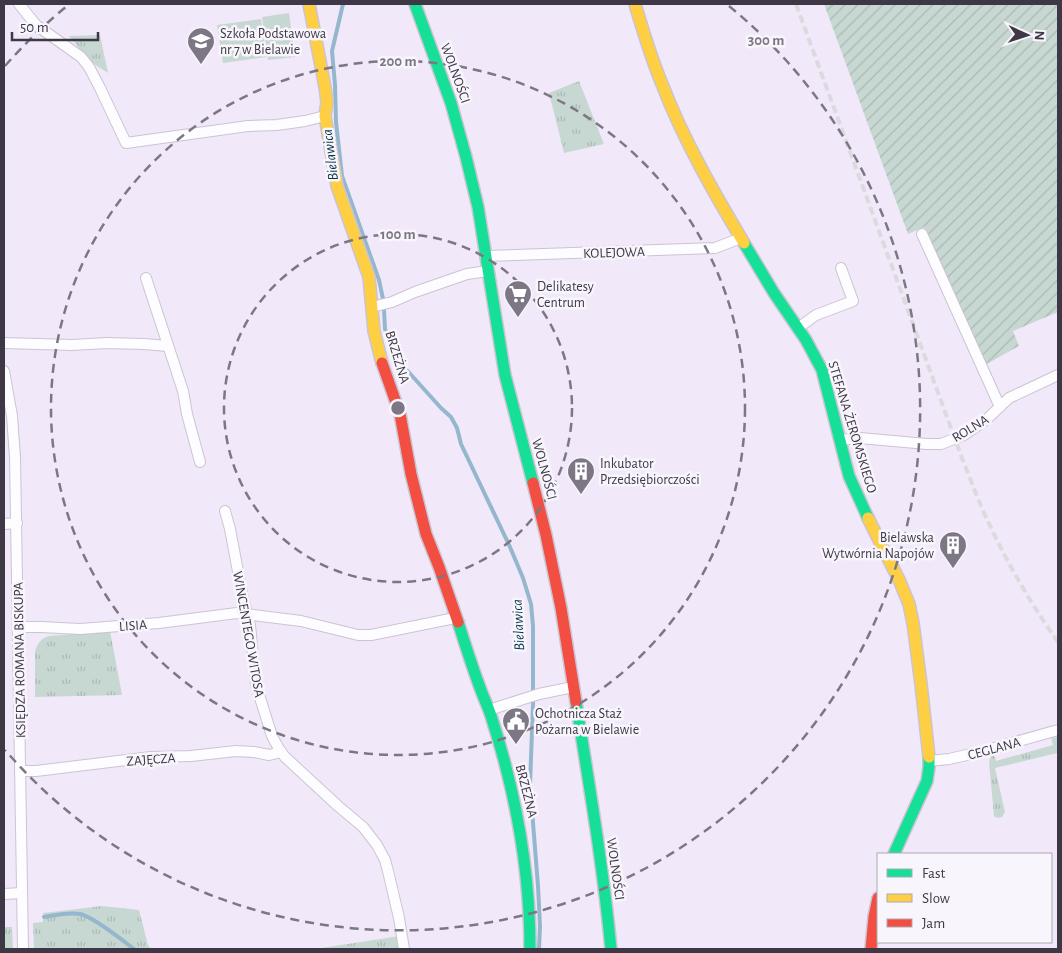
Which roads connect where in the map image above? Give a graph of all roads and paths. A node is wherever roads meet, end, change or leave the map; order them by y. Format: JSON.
{"nodes":[{"id":1,"x":19,"y":4,"type":"edge"},
{"id":2,"x":309,"y":4,"type":"edge"},
{"id":3,"x":415,"y":4,"type":"edge"},
{"id":4,"x":636,"y":4,"type":"edge"},
{"id":5,"x":324,"y":116,"type":"junction"},
{"id":6,"x":922,"y":234,"type":"dead end"},
{"id":7,"x":741,"y":238,"type":"junction"},
{"id":8,"x":485,"y":256,"type":"junction"},
{"id":9,"x":841,"y":268,"type":"dead end"},
{"id":10,"x":488,"y":271,"type":"junction"},
{"id":11,"x":146,"y":278,"type":"dead end"},
{"id":12,"x":372,"y":307,"type":"junction"},
{"id":13,"x":798,"y":328,"type":"junction"},
{"id":14,"x":4,"y":343,"type":"edge"},
{"id":15,"x":168,"y":346,"type":"junction"},
{"id":16,"x":4,"y":371,"type":"edge"},
{"id":17,"x":1058,"y":375,"type":"edge"},
{"id":18,"x":1000,"y":407,"type":"junction"},
{"id":19,"x":840,"y":440,"type":"junction"},
{"id":20,"x":200,"y":462,"type":"dead end"},
{"id":21,"x":225,"y":511,"type":"dead end"},
{"id":22,"x":17,"y":523,"type":"junction"},
{"id":23,"x":4,"y":524,"type":"edge"},
{"id":24,"x":247,"y":614,"type":"junction"},
{"id":25,"x":456,"y":618,"type":"junction"},
{"id":26,"x":18,"y":628,"type":"junction"},
{"id":27,"x":573,"y":687,"type":"junction"},
{"id":28,"x":489,"y":710,"type":"junction"},
{"id":29,"x":1058,"y":730,"type":"edge"},
{"id":30,"x":281,"y":752,"type":"junction"},
{"id":31,"x":929,"y":761,"type":"junction"},
{"id":32,"x":20,"y":772,"type":"junction"},
{"id":33,"x":894,"y":853,"type":"edge"},
{"id":34,"x":22,"y":893,"type":"junction"},
{"id":35,"x":4,"y":894,"type":"edge"},
{"id":36,"x":877,"y":903,"type":"edge"},
{"id":37,"x":23,"y":949,"type":"edge"},
{"id":38,"x":404,"y":949,"type":"edge"},
{"id":39,"x":530,"y":949,"type":"edge"},
{"id":40,"x":611,"y":949,"type":"edge"},
{"id":41,"x":871,"y":949,"type":"edge"}],
"edges":[{"from":1,"to":5,"type":"street"},
{"from":2,"to":5,"type":"street","name":"BRZEŻNA"},
{"from":3,"to":8,"type":"street","name":"WOLNOŚCI"},
{"from":4,"to":7,"type":"street","name":"STEFANA ŻEROMSKIEGO"},
{"from":5,"to":12,"type":"street","name":"BRZEŻNA"},
{"from":6,"to":18,"type":"street"},
{"from":7,"to":8,"type":"street","name":"KOLEJOWA"},
{"from":7,"to":13,"type":"street","name":"STEFANA ŻEROMSKIEGO"},
{"from":8,"to":10,"type":"street","name":"WOLNOŚCI"},
{"from":9,"to":13,"type":"street"},
{"from":10,"to":12,"type":"street"},
{"from":10,"to":27,"type":"street","name":"WOLNOŚCI"},
{"from":11,"to":15,"type":"street"},
{"from":12,"to":25,"type":"street","name":"BRZEŻNA"},
{"from":13,"to":19,"type":"street","name":"STEFANA ŻEROMSKIEGO"},
{"from":14,"to":15,"type":"street"},
{"from":15,"to":20,"type":"street"},
{"from":16,"to":22,"type":"street","name":"KSIĘDZA ROMANA BISKUPA"},
{"from":17,"to":18,"type":"street","name":"ROLNA"},
{"from":18,"to":19,"type":"street","name":"ROLNA"},
{"from":19,"to":31,"type":"street","name":"STEFANA ŻEROMSKIEGO"},
{"from":21,"to":24,"type":"street","name":"WINCENTEGO WITOSA"},
{"from":22,"to":23,"type":"street"},
{"from":22,"to":26,"type":"street","name":"KSIĘDZA ROMANA BISKUPA"},
{"from":24,"to":25,"type":"street"},
{"from":24,"to":26,"type":"street","name":"LISIA"},
{"from":24,"to":30,"type":"street","name":"WINCENTEGO WITOSA"},
{"from":25,"to":28,"type":"street","name":"BRZEŻNA"},
{"from":26,"to":32,"type":"street","name":"KSIĘDZA ROMANA BISKUPA"},
{"from":27,"to":28,"type":"street"},
{"from":27,"to":40,"type":"street","name":"WOLNOŚCI"},
{"from":28,"to":39,"type":"street","name":"BRZEŻNA"},
{"from":29,"to":31,"type":"street","name":"CEGLANA"},
{"from":30,"to":32,"type":"street","name":"ZAJĘCZA"},
{"from":30,"to":38,"type":"street","name":"WINCENTEGO WITOSA"},
{"from":31,"to":33,"type":"street","name":"STEFANA ŻEROMSKIEGO"},
{"from":32,"to":34,"type":"street","name":"KSIĘDZA ROMANA BISKUPA"},
{"from":34,"to":35,"type":"street"},
{"from":34,"to":37,"type":"street","name":"KSIĘDZA ROMANA BISKUPA"},
{"from":36,"to":41,"type":"street"}]}
